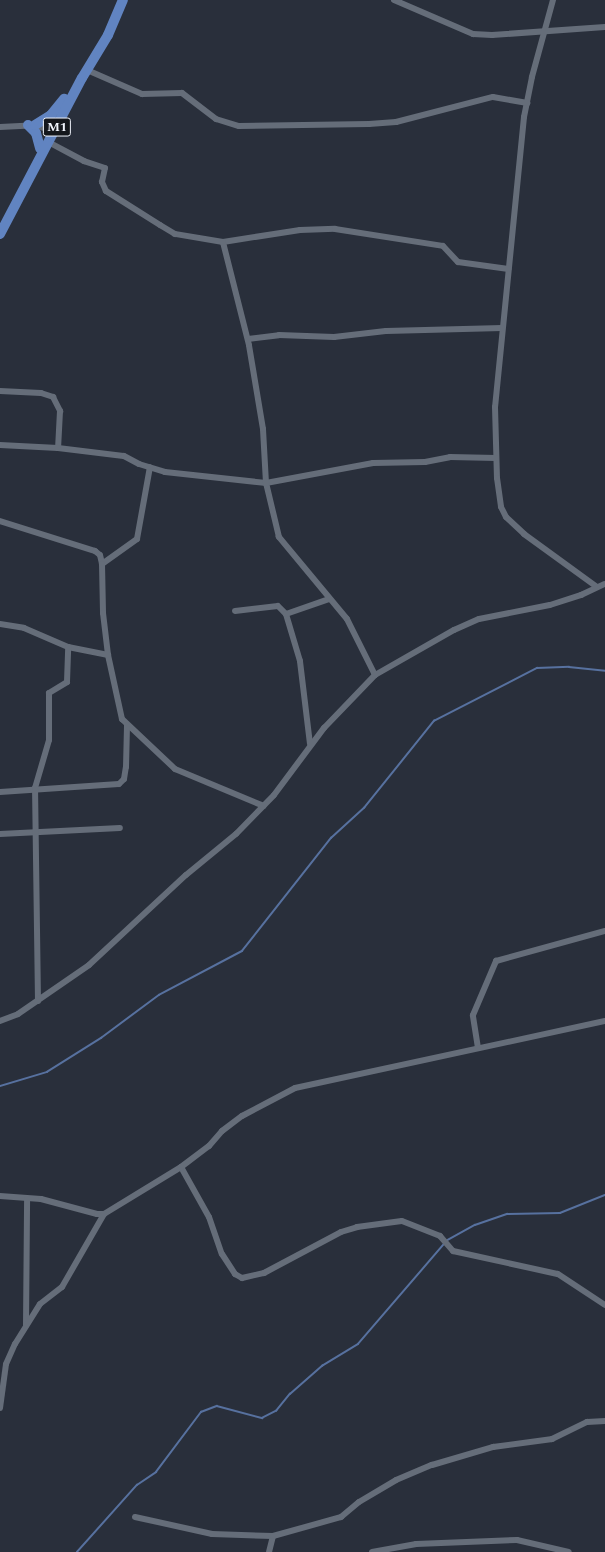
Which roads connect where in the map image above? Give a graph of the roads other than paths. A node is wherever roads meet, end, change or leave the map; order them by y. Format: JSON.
{"nodes":[{"id":1,"x":122,"y":0,"type":"edge"},
{"id":2,"x":394,"y":0,"type":"edge"},
{"id":3,"x":553,"y":0,"type":"edge"},
{"id":4,"x":113,"y":20,"type":"junction"},
{"id":5,"x":605,"y":27,"type":"edge"},
{"id":6,"x":543,"y":32,"type":"junction"},
{"id":7,"x":87,"y":70,"type":"junction"},
{"id":8,"x":64,"y":99,"type":"junction"},
{"id":9,"x":527,"y":103,"type":"junction"},
{"id":10,"x":31,"y":125,"type":"junction"},
{"id":11,"x":0,"y":127,"type":"edge"},
{"id":12,"x":52,"y":131,"type":"junction"},
{"id":13,"x":50,"y":143,"type":"junction"},
{"id":14,"x":40,"y":148,"type":"junction"},
{"id":15,"x":0,"y":233,"type":"edge"},
{"id":16,"x":222,"y":242,"type":"junction"},
{"id":17,"x":509,"y":269,"type":"junction"},
{"id":18,"x":502,"y":328,"type":"junction"},
{"id":19,"x":248,"y":339,"type":"junction"},
{"id":20,"x":0,"y":391,"type":"edge"},
{"id":21,"x":0,"y":445,"type":"edge"},
{"id":22,"x":58,"y":448,"type":"junction"},
{"id":23,"x":496,"y":458,"type":"junction"},
{"id":24,"x":150,"y":467,"type":"junction"},
{"id":25,"x":266,"y":483,"type":"junction"},
{"id":26,"x":0,"y":521,"type":"edge"},
{"id":27,"x":102,"y":564,"type":"junction"},
{"id":28,"x":605,"y":584,"type":"edge"},
{"id":29,"x":597,"y":587,"type":"junction"},
{"id":30,"x":329,"y":599,"type":"junction"},
{"id":31,"x":235,"y":611,"type":"dead end"},
{"id":32,"x":286,"y":614,"type":"junction"},
{"id":33,"x":0,"y":624,"type":"edge"},
{"id":34,"x":68,"y":647,"type":"junction"},
{"id":35,"x":108,"y":655,"type":"junction"},
{"id":36,"x":375,"y":675,"type":"junction"},
{"id":37,"x":127,"y":726,"type":"junction"},
{"id":38,"x":310,"y":744,"type":"junction"},
{"id":39,"x":35,"y":788,"type":"junction"},
{"id":40,"x":0,"y":792,"type":"edge"},
{"id":41,"x":264,"y":806,"type":"junction"},
{"id":42,"x":120,"y":828,"type":"dead end"},
{"id":43,"x":36,"y":833,"type":"junction"},
{"id":44,"x":0,"y":834,"type":"edge"},
{"id":45,"x":605,"y":931,"type":"edge"},
{"id":46,"x":38,"y":1001,"type":"junction"},
{"id":47,"x":0,"y":1021,"type":"edge"},
{"id":48,"x":605,"y":1021,"type":"edge"},
{"id":49,"x":478,"y":1048,"type":"junction"},
{"id":50,"x":181,"y":1167,"type":"junction"},
{"id":51,"x":0,"y":1196,"type":"edge"},
{"id":52,"x":27,"y":1199,"type":"junction"},
{"id":53,"x":104,"y":1214,"type":"junction"},
{"id":54,"x":605,"y":1304,"type":"edge"},
{"id":55,"x":26,"y":1325,"type":"junction"},
{"id":56,"x":0,"y":1408,"type":"edge"},
{"id":57,"x":605,"y":1421,"type":"edge"},
{"id":58,"x":135,"y":1517,"type":"dead end"},
{"id":59,"x":273,"y":1536,"type":"junction"},
{"id":60,"x":269,"y":1552,"type":"edge"},
{"id":61,"x":372,"y":1552,"type":"edge"},
{"id":62,"x":569,"y":1552,"type":"edge"}],
"edges":[{"from":1,"to":4,"type":"highway","number":"M1"},
{"from":2,"to":6,"type":"street"},
{"from":3,"to":6,"type":"street"},
{"from":4,"to":7,"type":"highway","number":"M1"},
{"from":4,"to":8,"type":"highway","number":"M1"},
{"from":5,"to":6,"type":"street"},
{"from":6,"to":9,"type":"street"},
{"from":7,"to":9,"type":"street"},
{"from":7,"to":12,"type":"highway","number":"M1"},
{"from":8,"to":10,"type":"highway"},
{"from":8,"to":12,"type":"highway","number":"M1"},
{"from":9,"to":17,"type":"street"},
{"from":10,"to":11,"type":"street"},
{"from":10,"to":12,"type":"street"},
{"from":10,"to":14,"type":"highway"},
{"from":12,"to":13,"type":"highway","number":"M1"},
{"from":12,"to":14,"type":"highway","number":"M1"},
{"from":13,"to":15,"type":"highway","number":"M1"},
{"from":13,"to":16,"type":"street"},
{"from":14,"to":15,"type":"highway","number":"M1"},
{"from":16,"to":17,"type":"street"},
{"from":16,"to":19,"type":"street"},
{"from":17,"to":18,"type":"street"},
{"from":18,"to":19,"type":"street"},
{"from":18,"to":23,"type":"street"},
{"from":19,"to":25,"type":"street"},
{"from":20,"to":22,"type":"street"},
{"from":21,"to":22,"type":"street"},
{"from":22,"to":24,"type":"street"},
{"from":23,"to":25,"type":"street"},
{"from":23,"to":29,"type":"street"},
{"from":24,"to":25,"type":"street"},
{"from":24,"to":27,"type":"street"},
{"from":25,"to":30,"type":"street"},
{"from":26,"to":27,"type":"street"},
{"from":27,"to":35,"type":"street"},
{"from":28,"to":29,"type":"street"},
{"from":29,"to":36,"type":"street"},
{"from":30,"to":32,"type":"street"},
{"from":30,"to":36,"type":"street"},
{"from":31,"to":32,"type":"street"},
{"from":32,"to":38,"type":"street"},
{"from":33,"to":34,"type":"street"},
{"from":34,"to":35,"type":"street"},
{"from":34,"to":39,"type":"street"},
{"from":35,"to":37,"type":"street"},
{"from":36,"to":38,"type":"street"},
{"from":37,"to":39,"type":"street"},
{"from":37,"to":41,"type":"street"},
{"from":38,"to":41,"type":"street"},
{"from":39,"to":40,"type":"street"},
{"from":39,"to":43,"type":"street"},
{"from":41,"to":46,"type":"street"},
{"from":42,"to":43,"type":"street"},
{"from":43,"to":44,"type":"street"},
{"from":43,"to":46,"type":"street"},
{"from":45,"to":49,"type":"street"},
{"from":46,"to":47,"type":"street"},
{"from":48,"to":49,"type":"street"},
{"from":49,"to":50,"type":"street"},
{"from":50,"to":53,"type":"street"},
{"from":50,"to":54,"type":"street"},
{"from":51,"to":52,"type":"street"},
{"from":52,"to":53,"type":"street"},
{"from":52,"to":55,"type":"street"},
{"from":53,"to":55,"type":"street"},
{"from":55,"to":56,"type":"street"},
{"from":57,"to":59,"type":"street"},
{"from":58,"to":59,"type":"street"},
{"from":59,"to":60,"type":"street"},
{"from":61,"to":62,"type":"street"}]}
